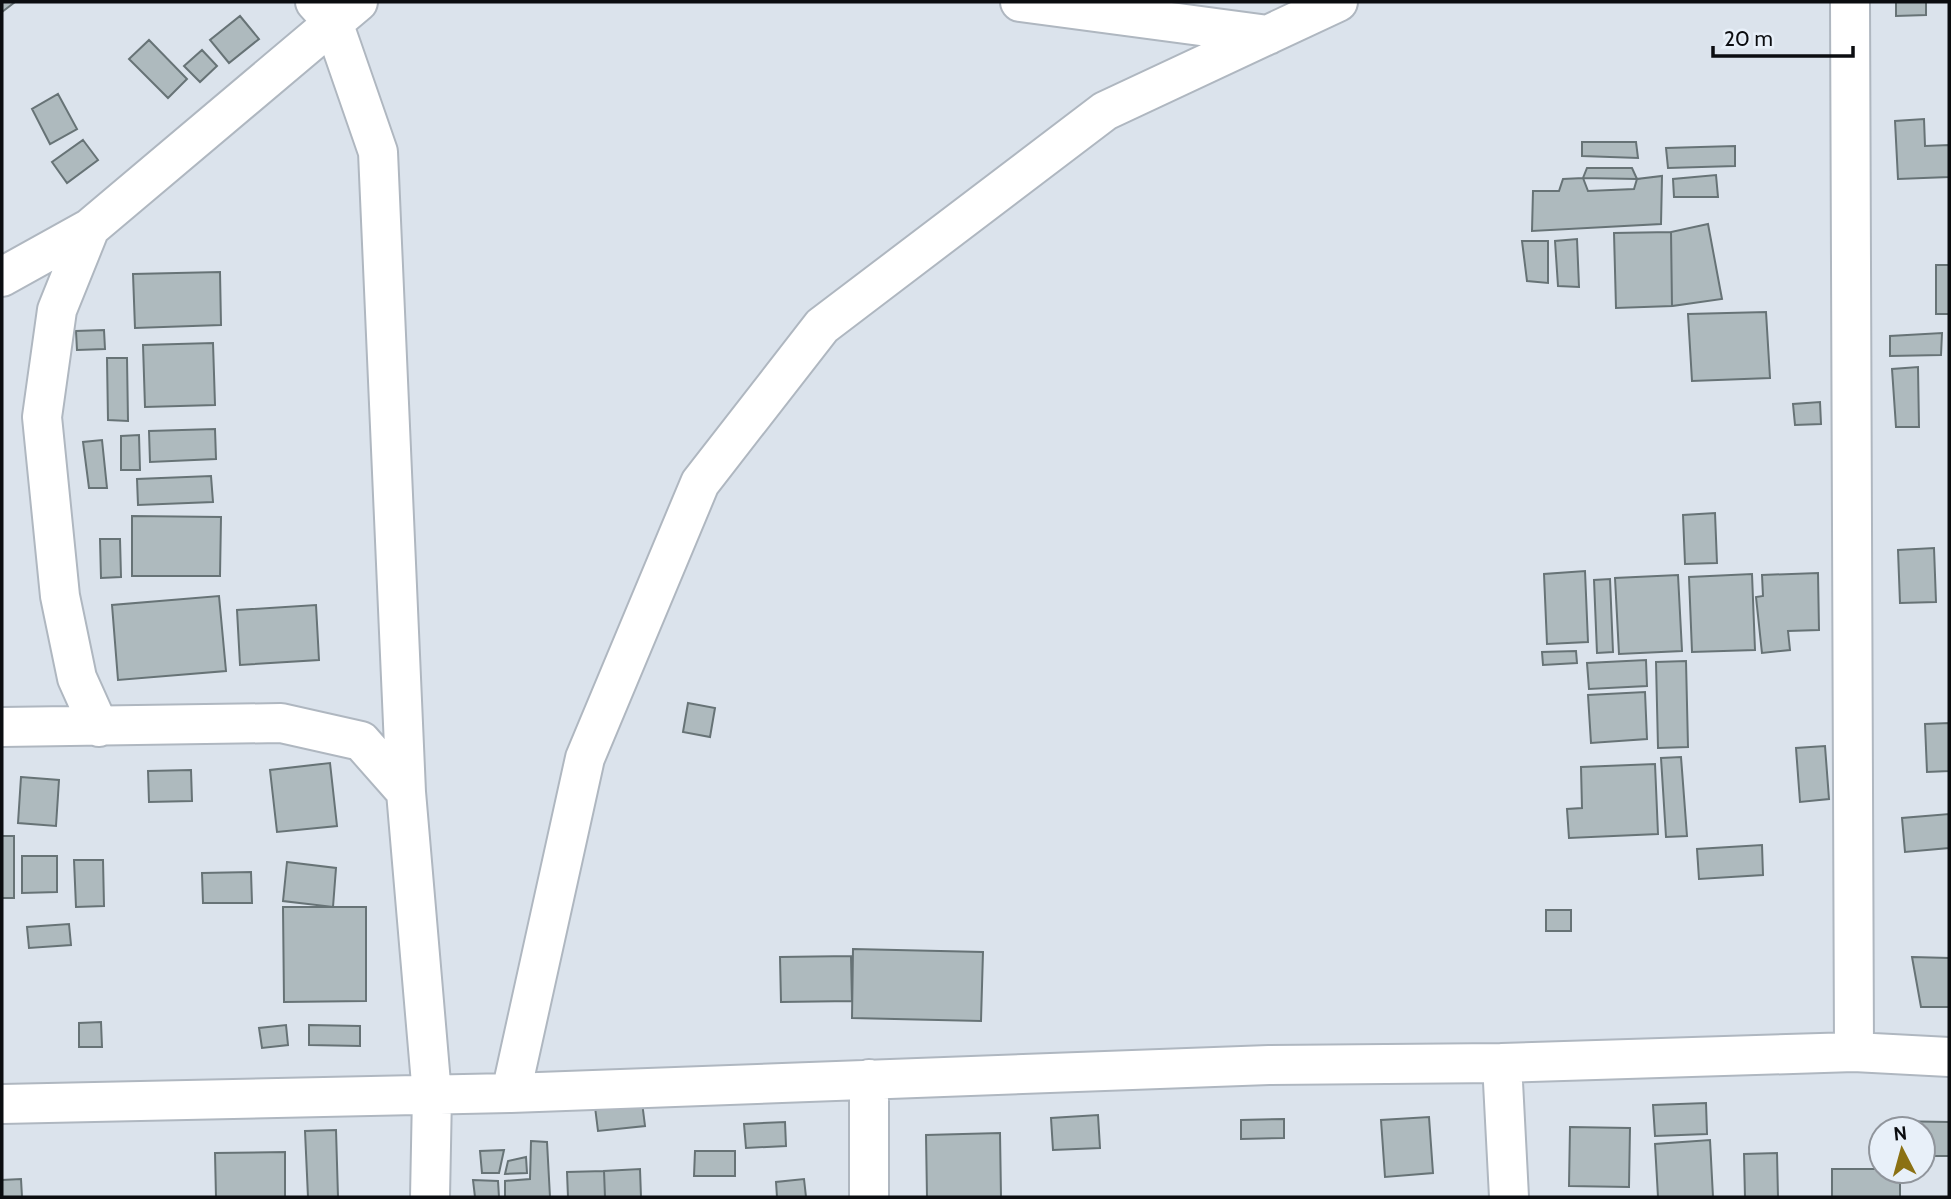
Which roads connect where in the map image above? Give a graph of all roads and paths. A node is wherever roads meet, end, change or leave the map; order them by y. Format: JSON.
{"nodes":[{"id":1,"x":1020,"y":2,"type":"edge"},
{"id":2,"x":1338,"y":2,"type":"edge"},
{"id":3,"x":1850,"y":2,"type":"edge"},
{"id":4,"x":335,"y":8,"type":"edge"},
{"id":5,"x":1268,"y":34,"type":"junction"},
{"id":6,"x":90,"y":228,"type":"junction"},
{"id":7,"x":2,"y":277,"type":"edge"},
{"id":8,"x":2,"y":727,"type":"edge"},
{"id":9,"x":99,"y":727,"type":"junction"},
{"id":10,"x":406,"y":792,"type":"junction"},
{"id":11,"x":1854,"y":1052,"type":"junction"},
{"id":12,"x":1949,"y":1057,"type":"edge"},
{"id":13,"x":1502,"y":1063,"type":"junction"},
{"id":14,"x":869,"y":1079,"type":"junction"},
{"id":15,"x":511,"y":1093,"type":"junction"},
{"id":16,"x":432,"y":1095,"type":"junction"},
{"id":17,"x":2,"y":1104,"type":"edge"},
{"id":18,"x":430,"y":1197,"type":"edge"},
{"id":19,"x":869,"y":1197,"type":"edge"},
{"id":20,"x":1509,"y":1197,"type":"edge"}],
"edges":[{"from":1,"to":5,"type":"street"},
{"from":2,"to":5,"type":"street"},
{"from":3,"to":11,"type":"street"},
{"from":4,"to":6,"type":"street"},
{"from":4,"to":10,"type":"street"},
{"from":5,"to":15,"type":"street"},
{"from":6,"to":7,"type":"street"},
{"from":6,"to":9,"type":"street"},
{"from":8,"to":9,"type":"street"},
{"from":9,"to":10,"type":"street"},
{"from":10,"to":16,"type":"street"},
{"from":11,"to":12,"type":"street"},
{"from":11,"to":13,"type":"street"},
{"from":13,"to":14,"type":"street"},
{"from":13,"to":20,"type":"street"},
{"from":14,"to":15,"type":"street"},
{"from":14,"to":19,"type":"street"},
{"from":15,"to":16,"type":"street"},
{"from":16,"to":17,"type":"street"},
{"from":16,"to":18,"type":"street"}]}
